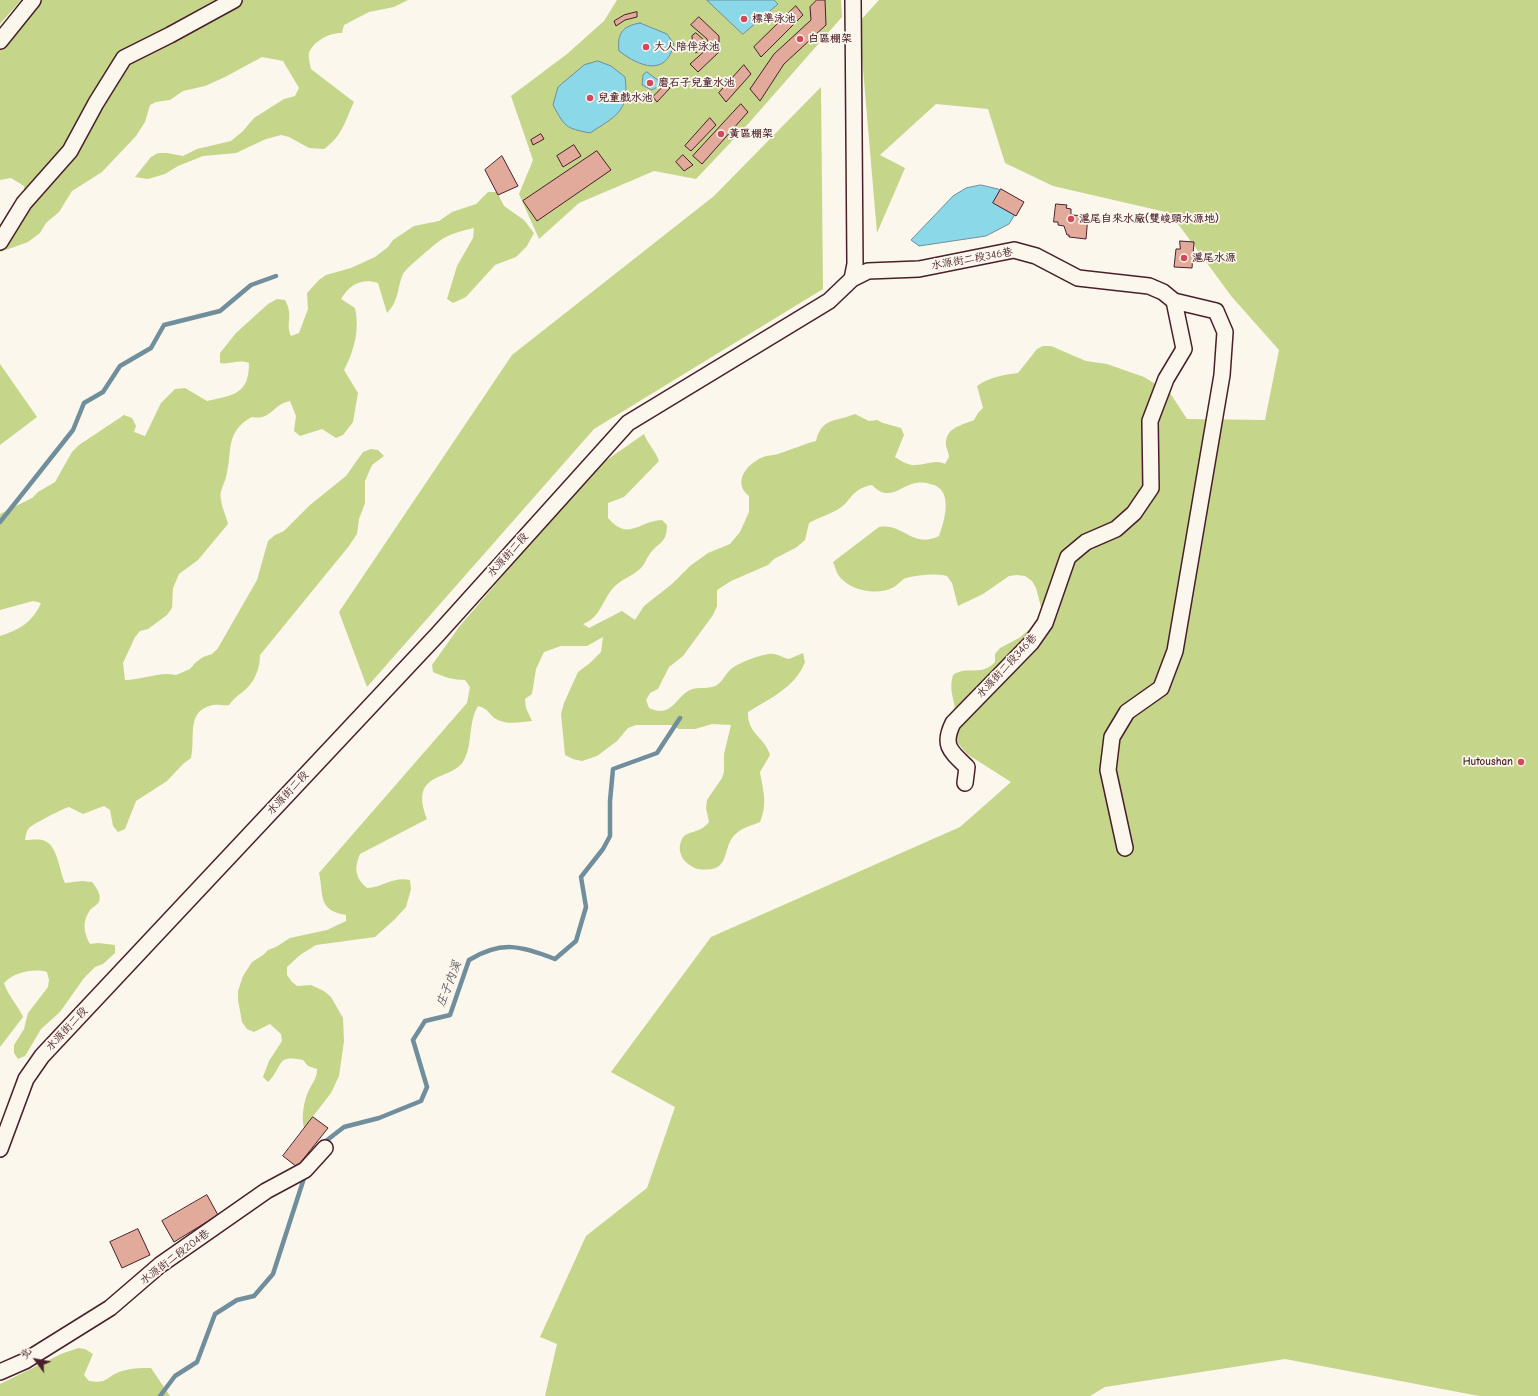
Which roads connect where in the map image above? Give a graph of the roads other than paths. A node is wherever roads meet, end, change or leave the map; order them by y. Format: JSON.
{"nodes":[{"id":1,"x":33,"y":0,"type":"edge"},
{"id":2,"x":234,"y":0,"type":"edge"},
{"id":3,"x":853,"y":0,"type":"edge"},
{"id":4,"x":0,"y":41,"type":"edge"},
{"id":5,"x":0,"y":242,"type":"edge"},
{"id":6,"x":852,"y":279,"type":"junction"},
{"id":7,"x":1174,"y":301,"type":"junction"},
{"id":8,"x":601,"y":451,"type":"joint"},
{"id":9,"x":965,"y":783,"type":"dead end"},
{"id":10,"x":1125,"y":848,"type":"dead end"},
{"id":11,"x":325,"y":1148,"type":"dead end"},
{"id":12,"x":0,"y":1150,"type":"edge"},
{"id":13,"x":0,"y":1372,"type":"edge"}],
"edges":[{"from":1,"to":4,"type":"street"},
{"from":2,"to":5,"type":"street"},
{"from":3,"to":6,"type":"street"},
{"from":6,"to":7,"type":"street","name":"水源街二段346巷"},
{"from":6,"to":8,"type":"street","name":"水源街二段346巷"},
{"from":7,"to":9,"type":"street","name":"水源街二段346巷"},
{"from":7,"to":10,"type":"street"},
{"from":8,"to":12,"type":"street","name":"水源街二段"},
{"from":11,"to":13,"type":"street","name":"水源街二段204巷"}]}
